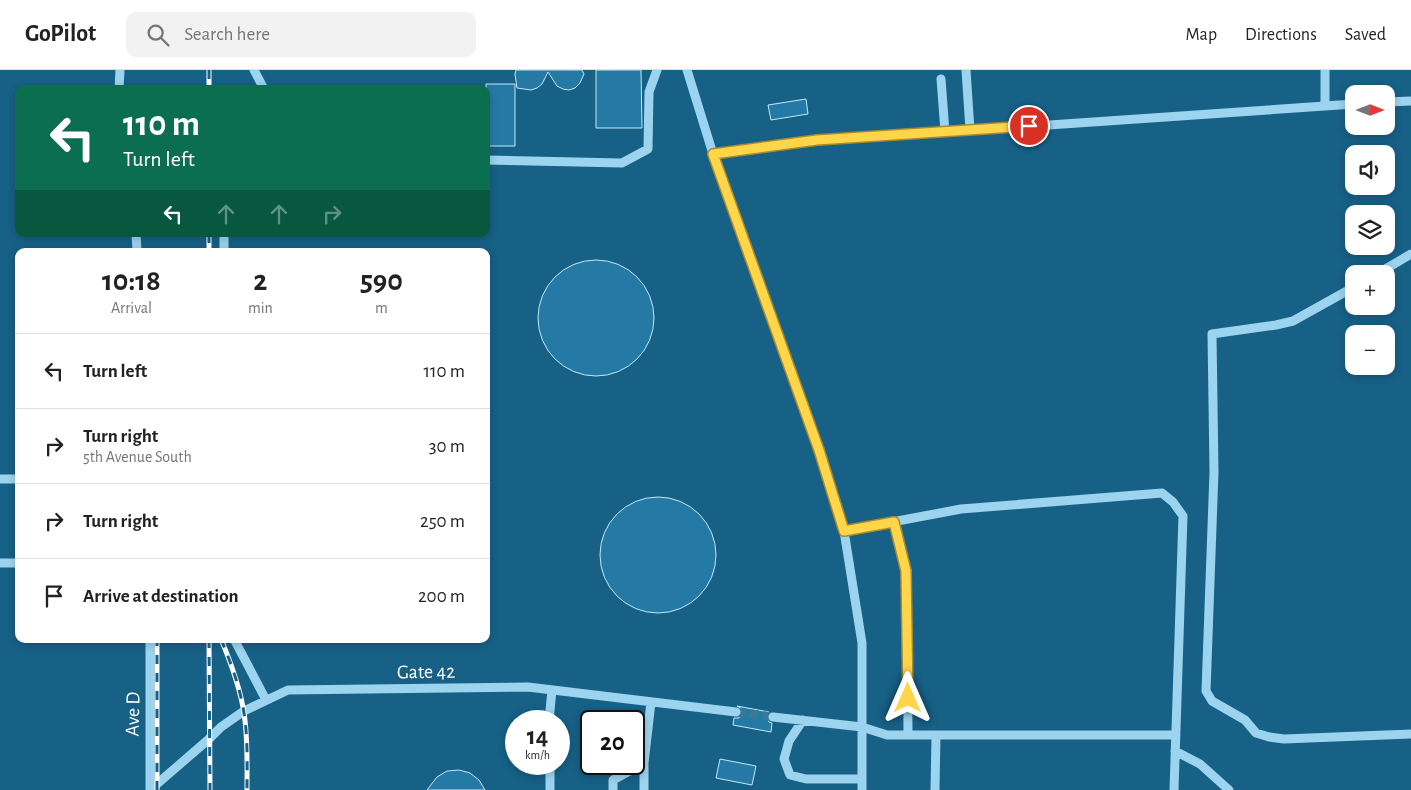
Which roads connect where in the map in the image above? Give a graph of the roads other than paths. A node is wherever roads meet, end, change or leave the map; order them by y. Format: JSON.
{"nodes":[{"id":1,"x":120,"y":70,"type":"edge"},
{"id":2,"x":254,"y":70,"type":"edge"},
{"id":3,"x":657,"y":70,"type":"edge"},
{"id":4,"x":687,"y":70,"type":"edge"},
{"id":5,"x":966,"y":70,"type":"edge"},
{"id":6,"x":1325,"y":70,"type":"edge"},
{"id":7,"x":941,"y":79,"type":"dead end"},
{"id":8,"x":120,"y":85,"type":"edge"},
{"id":9,"x":262,"y":85,"type":"edge"},
{"id":10,"x":1411,"y":101,"type":"edge"},
{"id":11,"x":1395,"y":102,"type":"edge"},
{"id":12,"x":1345,"y":105,"type":"edge"},
{"id":13,"x":1324,"y":106,"type":"junction"},
{"id":14,"x":970,"y":130,"type":"junction"},
{"id":15,"x":945,"y":132,"type":"junction"},
{"id":16,"x":713,"y":154,"type":"junction"},
{"id":17,"x":490,"y":160,"type":"edge"},
{"id":18,"x":1411,"y":254,"type":"edge"},
{"id":19,"x":1392,"y":265,"type":"edge"},
{"id":20,"x":1345,"y":292,"type":"edge"},
{"id":21,"x":0,"y":479,"type":"edge"},
{"id":22,"x":15,"y":479,"type":"edge"},
{"id":23,"x":894,"y":522,"type":"junction"},
{"id":24,"x":844,"y":531,"type":"junction"},
{"id":25,"x":0,"y":563,"type":"edge"},
{"id":26,"x":15,"y":563,"type":"edge"},
{"id":27,"x":150,"y":643,"type":"edge"},
{"id":28,"x":236,"y":643,"type":"edge"},
{"id":29,"x":552,"y":690,"type":"junction"},
{"id":30,"x":266,"y":700,"type":"junction"},
{"id":31,"x":651,"y":702,"type":"junction"},
{"id":32,"x":550,"y":710,"type":"edge"},
{"id":33,"x":736,"y":712,"type":"tunnel mouth"},
{"id":34,"x":773,"y":717,"type":"tunnel mouth"},
{"id":35,"x":803,"y":720,"type":"junction"},
{"id":36,"x":862,"y":727,"type":"junction"},
{"id":37,"x":1411,"y":734,"type":"edge"},
{"id":38,"x":908,"y":735,"type":"junction"},
{"id":39,"x":936,"y":735,"type":"junction"},
{"id":40,"x":1176,"y":735,"type":"junction"},
{"id":41,"x":1176,"y":751,"type":"junction"},
{"id":42,"x":645,"y":754,"type":"edge"},
{"id":43,"x":550,"y":775,"type":"edge"},
{"id":44,"x":622,"y":775,"type":"edge"},
{"id":45,"x":644,"y":775,"type":"edge"},
{"id":46,"x":862,"y":779,"type":"junction"},
{"id":47,"x":150,"y":790,"type":"edge"},
{"id":48,"x":550,"y":790,"type":"edge"},
{"id":49,"x":613,"y":790,"type":"edge"},
{"id":50,"x":644,"y":790,"type":"edge"},
{"id":51,"x":862,"y":790,"type":"edge"},
{"id":52,"x":935,"y":790,"type":"edge"},
{"id":53,"x":1174,"y":790,"type":"edge"},
{"id":54,"x":1229,"y":790,"type":"edge"}],
"edges":[{"from":1,"to":8,"type":"street"},
{"from":2,"to":9,"type":"street"},
{"from":3,"to":17,"type":"street"},
{"from":4,"to":16,"type":"street"},
{"from":5,"to":14,"type":"street"},
{"from":6,"to":13,"type":"street"},
{"from":7,"to":15,"type":"street"},
{"from":10,"to":11,"type":"street"},
{"from":12,"to":13,"type":"street"},
{"from":13,"to":14,"type":"street"},
{"from":14,"to":15,"type":"street"},
{"from":15,"to":16,"type":"street"},
{"from":16,"to":24,"type":"street"},
{"from":18,"to":19,"type":"street"},
{"from":20,"to":37,"type":"street"},
{"from":21,"to":22,"type":"street"},
{"from":23,"to":24,"type":"street"},
{"from":23,"to":38,"type":"street"},
{"from":23,"to":40,"type":"street"},
{"from":24,"to":36,"type":"street"},
{"from":25,"to":26,"type":"street"},
{"from":27,"to":47,"type":"street","name":"Ave D"},
{"from":28,"to":30,"type":"street"},
{"from":29,"to":30,"type":"street","name":"Gate 42"},
{"from":29,"to":31,"type":"street","name":"Gate 42"},
{"from":29,"to":32,"type":"street"},
{"from":30,"to":47,"type":"street","name":"Gate 42"},
{"from":31,"to":33,"type":"street","name":"Gate 42"},
{"from":31,"to":42,"type":"street"},
{"from":34,"to":35,"type":"street"},
{"from":35,"to":36,"type":"street"},
{"from":35,"to":46,"type":"street"},
{"from":36,"to":38,"type":"street"},
{"from":36,"to":46,"type":"street"},
{"from":38,"to":39,"type":"street"},
{"from":39,"to":40,"type":"street"},
{"from":39,"to":52,"type":"street"},
{"from":40,"to":41,"type":"street"},
{"from":41,"to":53,"type":"street"},
{"from":41,"to":54,"type":"street"},
{"from":43,"to":48,"type":"street"},
{"from":44,"to":49,"type":"street"},
{"from":45,"to":50,"type":"street"},
{"from":46,"to":51,"type":"street"}]}
